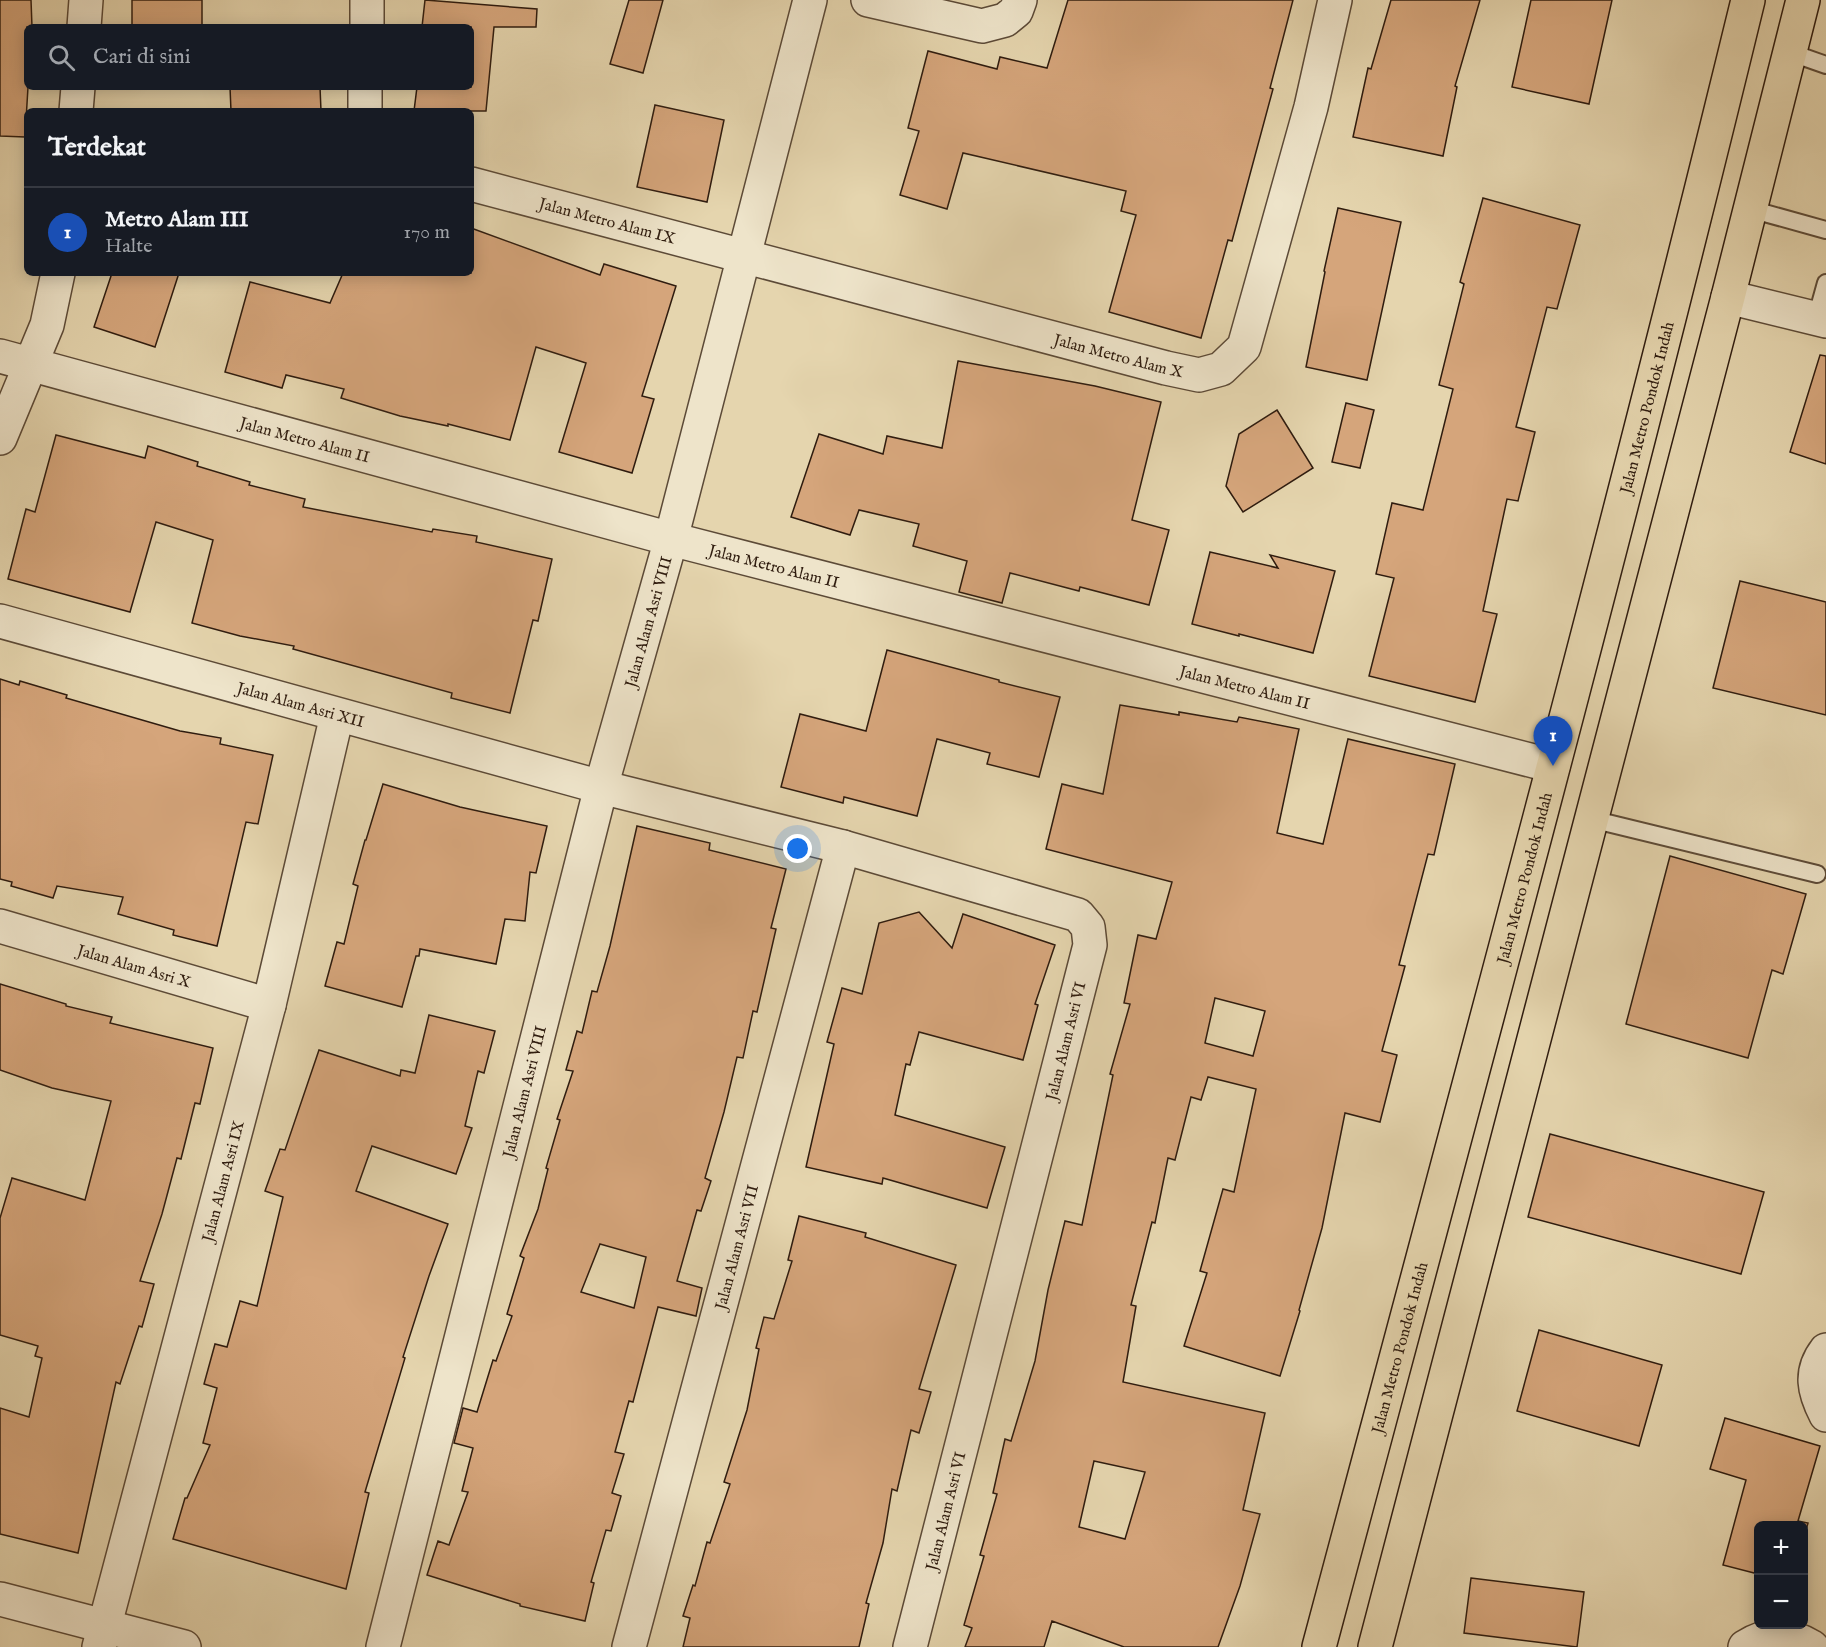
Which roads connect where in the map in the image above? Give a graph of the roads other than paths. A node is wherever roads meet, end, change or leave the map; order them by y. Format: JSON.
{"nodes":[{"id":1,"x":86,"y":0,"type":"edge"},
{"id":2,"x":367,"y":0,"type":"edge"},
{"id":3,"x":810,"y":0,"type":"edge"},
{"id":4,"x":868,"y":0,"type":"edge"},
{"id":5,"x":1020,"y":0,"type":"edge"},
{"id":6,"x":1335,"y":0,"type":"edge"},
{"id":7,"x":1748,"y":0,"type":"edge"},
{"id":8,"x":1803,"y":0,"type":"edge"},
{"id":9,"x":84,"y":24,"type":"edge"},
{"id":10,"x":367,"y":24,"type":"edge"},
{"id":11,"x":1789,"y":52,"type":"junction"},
{"id":12,"x":1826,"y":65,"type":"edge"},
{"id":13,"x":78,"y":90,"type":"edge"},
{"id":14,"x":365,"y":90,"type":"edge"},
{"id":15,"x":76,"y":108,"type":"edge"},
{"id":16,"x":365,"y":108,"type":"edge"},
{"id":17,"x":474,"y":185,"type":"edge"},
{"id":18,"x":1750,"y":209,"type":"junction"},
{"id":19,"x":1826,"y":230,"type":"edge"},
{"id":20,"x":745,"y":256,"type":"junction"},
{"id":21,"x":57,"y":276,"type":"edge"},
{"id":22,"x":1826,"y":283,"type":"edge"},
{"id":23,"x":1728,"y":297,"type":"junction"},
{"id":24,"x":1821,"y":320,"type":"edge"},
{"id":25,"x":0,"y":356,"type":"edge"},
{"id":26,"x":31,"y":363,"type":"junction"},
{"id":27,"x":0,"y":438,"type":"edge"},
{"id":28,"x":671,"y":539,"type":"junction"},
{"id":29,"x":0,"y":621,"type":"edge"},
{"id":30,"x":337,"y":716,"type":"junction"},
{"id":31,"x":1553,"y":766,"type":"junction"},
{"id":32,"x":602,"y":787,"type":"junction"},
{"id":33,"x":1591,"y":819,"type":"junction"},
{"id":34,"x":843,"y":847,"type":"junction"},
{"id":35,"x":1818,"y":874,"type":"dead end"},
{"id":36,"x":0,"y":926,"type":"edge"},
{"id":37,"x":269,"y":1005,"type":"junction"},
{"id":38,"x":1826,"y":1350,"type":"edge"},
{"id":39,"x":1826,"y":1415,"type":"edge"},
{"id":40,"x":0,"y":1599,"type":"edge"},
{"id":41,"x":102,"y":1637,"type":"edge"},
{"id":42,"x":184,"y":1647,"type":"edge"},
{"id":43,"x":382,"y":1647,"type":"edge"},
{"id":44,"x":629,"y":1647,"type":"edge"},
{"id":45,"x":910,"y":1647,"type":"edge"},
{"id":46,"x":1319,"y":1647,"type":"edge"},
{"id":47,"x":1376,"y":1647,"type":"edge"},
{"id":48,"x":1745,"y":1647,"type":"edge"},
{"id":49,"x":1812,"y":1647,"type":"edge"}],
"edges":[{"from":1,"to":9,"type":"street"},
{"from":2,"to":10,"type":"street"},
{"from":3,"to":20,"type":"street"},
{"from":4,"to":5,"type":"street"},
{"from":6,"to":20,"type":"street","name":"Jalan Metro Alam X"},
{"from":7,"to":31,"type":"highway","name":"Jalan Metro Pondok Indah"},
{"from":8,"to":11,"type":"highway"},
{"from":11,"to":12,"type":"lane"},
{"from":11,"to":18,"type":"highway"},
{"from":13,"to":15,"type":"street"},
{"from":14,"to":16,"type":"street"},
{"from":17,"to":20,"type":"street","name":"Jalan Metro Alam IX"},
{"from":18,"to":19,"type":"lane"},
{"from":18,"to":23,"type":"highway"},
{"from":20,"to":28,"type":"street"},
{"from":21,"to":26,"type":"street"},
{"from":22,"to":24,"type":"lane"},
{"from":23,"to":24,"type":"street"},
{"from":23,"to":33,"type":"highway"},
{"from":25,"to":26,"type":"street","name":"Jalan Metro Alam II"},
{"from":26,"to":27,"type":"street"},
{"from":26,"to":28,"type":"street","name":"Jalan Metro Alam II"},
{"from":28,"to":31,"type":"street","name":"Jalan Metro Alam II"},
{"from":28,"to":32,"type":"street","name":"Jalan Alam Asri VIII"},
{"from":29,"to":30,"type":"street","name":"Jalan Alam Asri XII"},
{"from":30,"to":32,"type":"street","name":"Jalan Alam Asri XII"},
{"from":30,"to":37,"type":"street","name":"Jalan Alam Asri IX"},
{"from":31,"to":46,"type":"highway","name":"Jalan Metro Pondok Indah"},
{"from":32,"to":34,"type":"street","name":"Jalan Alam Asri VI"},
{"from":32,"to":43,"type":"street","name":"Jalan Alam Asri VIII"},
{"from":33,"to":35,"type":"lane"},
{"from":33,"to":47,"type":"highway"},
{"from":34,"to":44,"type":"street","name":"Jalan Alam Asri VII"},
{"from":34,"to":45,"type":"street","name":"Jalan Alam Asri VI"},
{"from":36,"to":37,"type":"street","name":"Jalan Alam Asri X"},
{"from":37,"to":41,"type":"street","name":"Jalan Alam Asri IX"},
{"from":38,"to":39,"type":"street"},
{"from":40,"to":41,"type":"street"},
{"from":41,"to":42,"type":"street"},
{"from":48,"to":49,"type":"street"}]}
